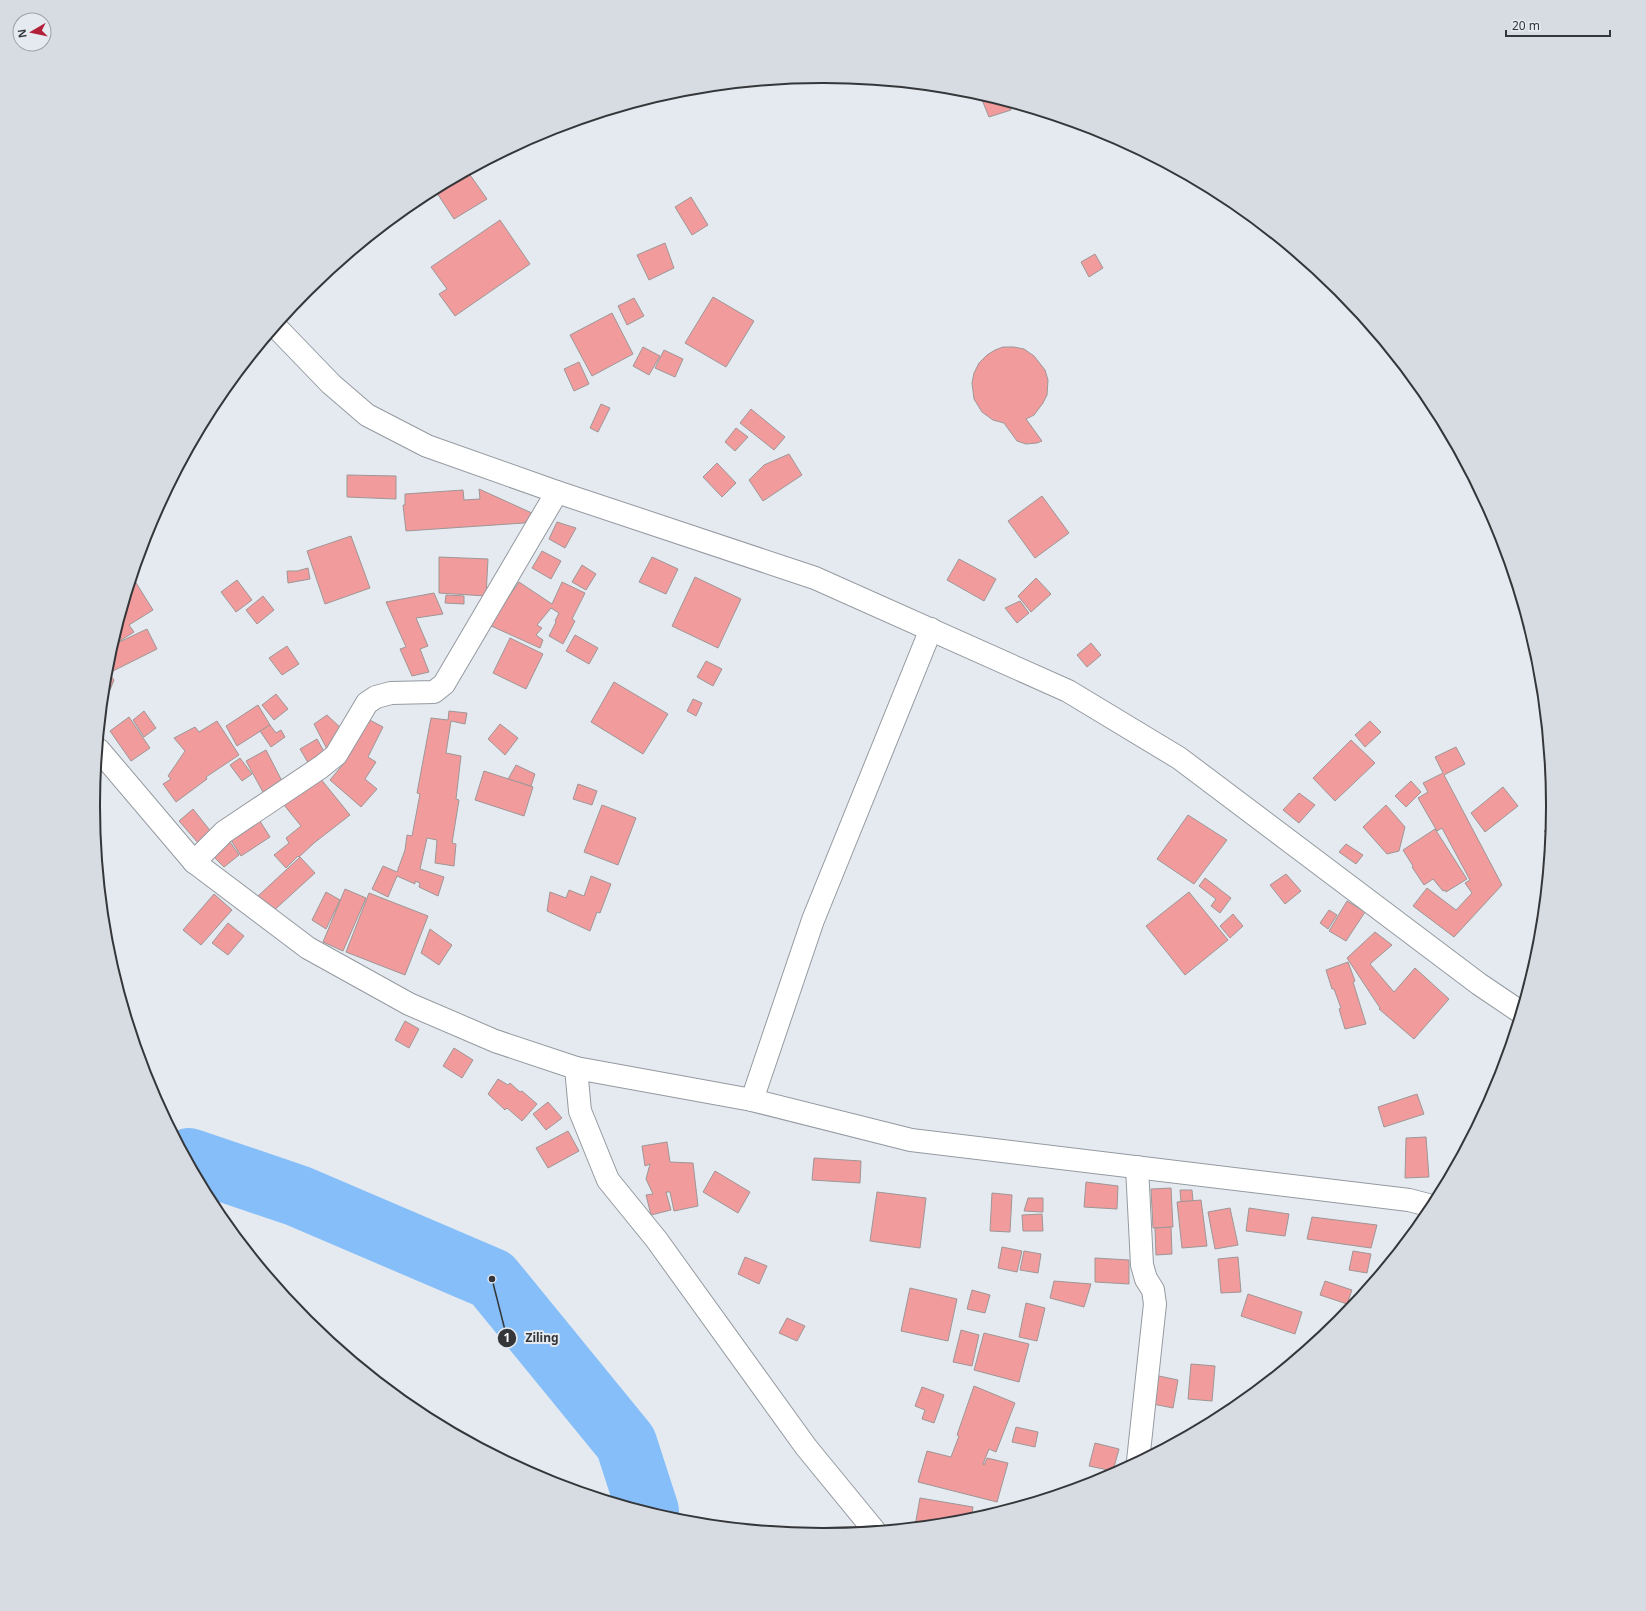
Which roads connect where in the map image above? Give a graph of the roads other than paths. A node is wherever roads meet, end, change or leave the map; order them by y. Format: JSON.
{"nodes":[{"id":1,"x":279,"y":330,"type":"edge"},
{"id":2,"x":557,"y":492,"type":"junction"},
{"id":3,"x":931,"y":629,"type":"junction"},
{"id":4,"x":102,"y":754,"type":"edge"},
{"id":5,"x":194,"y":862,"type":"junction"},
{"id":6,"x":1516,"y":1009,"type":"edge"},
{"id":7,"x":576,"y":1068,"type":"junction"},
{"id":8,"x":752,"y":1100,"type":"junction"},
{"id":9,"x":1137,"y":1167,"type":"junction"},
{"id":10,"x":1426,"y":1204,"type":"edge"},
{"id":11,"x":1139,"y":1455,"type":"edge"},
{"id":12,"x":871,"y":1526,"type":"edge"}],
"edges":[{"from":1,"to":2,"type":"street"},
{"from":2,"to":3,"type":"street"},
{"from":2,"to":5,"type":"street"},
{"from":3,"to":6,"type":"street"},
{"from":3,"to":8,"type":"street"},
{"from":4,"to":5,"type":"street"},
{"from":5,"to":7,"type":"street"},
{"from":7,"to":8,"type":"street"},
{"from":7,"to":12,"type":"street"},
{"from":8,"to":9,"type":"street"},
{"from":9,"to":10,"type":"street"},
{"from":9,"to":11,"type":"street"}]}
